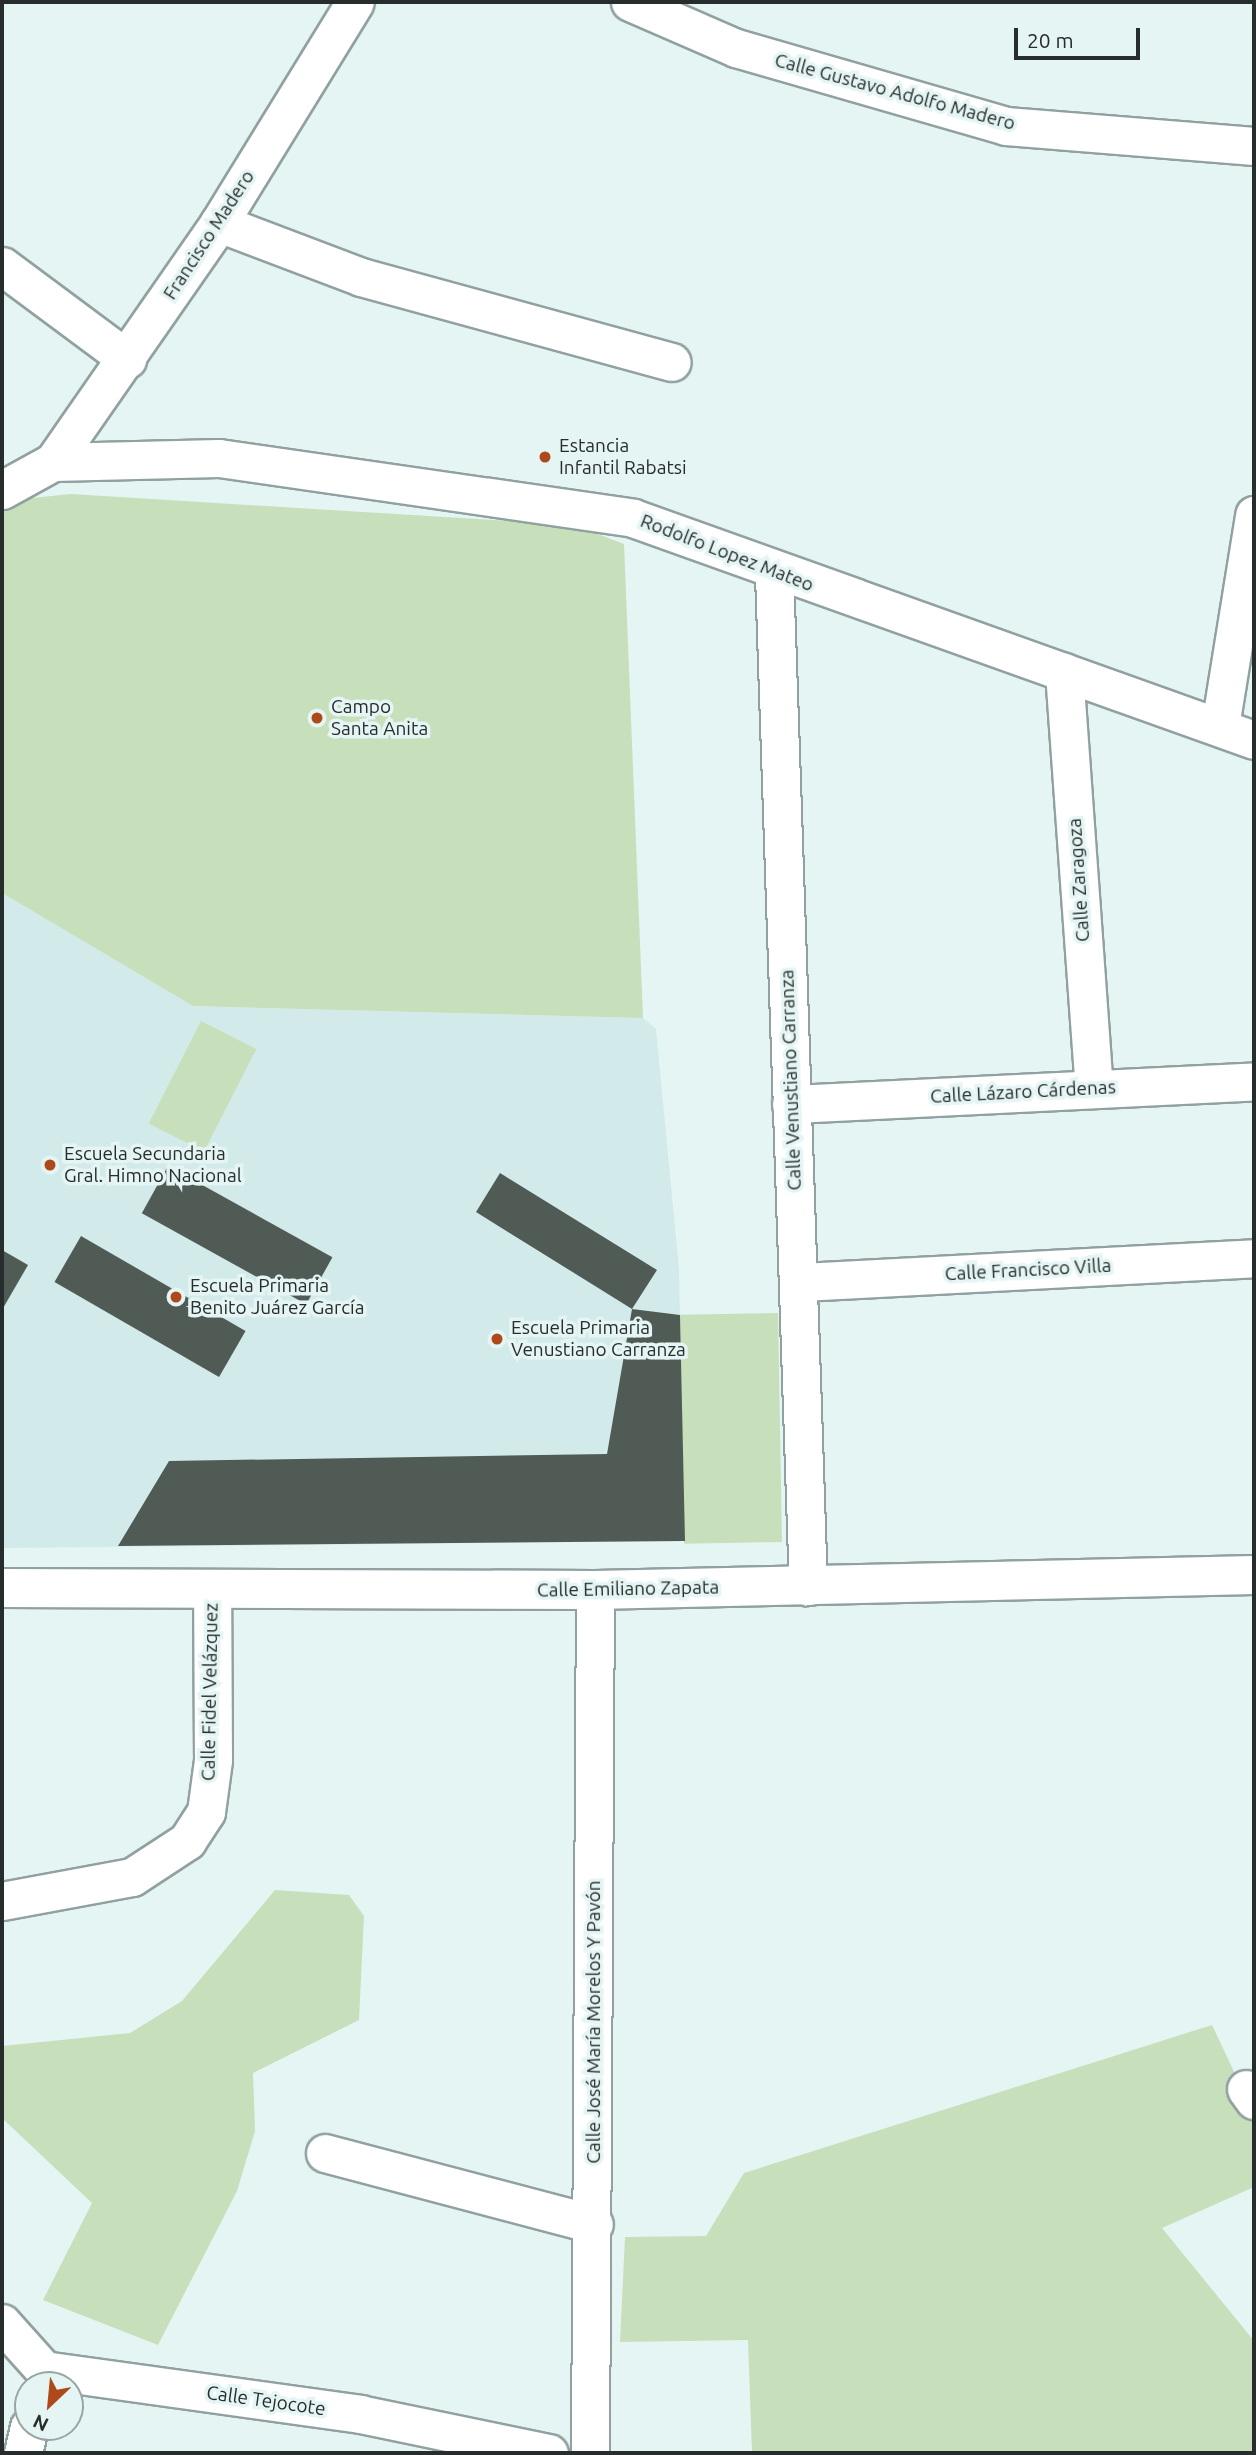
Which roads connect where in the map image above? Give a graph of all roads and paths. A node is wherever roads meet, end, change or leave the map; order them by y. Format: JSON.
{"nodes":[{"id":1,"x":355,"y":2,"type":"edge"},
{"id":2,"x":630,"y":2,"type":"edge"},
{"id":3,"x":1254,"y":146,"type":"edge"},
{"id":4,"x":219,"y":223,"type":"junction"},
{"id":5,"x":2,"y":265,"type":"edge"},
{"id":6,"x":127,"y":359,"type":"junction"},
{"id":7,"x":672,"y":362,"type":"dead end"},
{"id":8,"x":53,"y":462,"type":"junction"},
{"id":9,"x":2,"y":490,"type":"edge"},
{"id":10,"x":1254,"y":515,"type":"edge"},
{"id":11,"x":774,"y":573,"type":"junction"},
{"id":12,"x":1063,"y":672,"type":"junction"},
{"id":13,"x":1220,"y":726,"type":"junction"},
{"id":14,"x":1254,"y":740,"type":"edge"},
{"id":15,"x":1254,"y":1081,"type":"edge"},
{"id":16,"x":1094,"y":1089,"type":"junction"},
{"id":17,"x":791,"y":1104,"type":"junction"},
{"id":18,"x":1254,"y":1258,"type":"edge"},
{"id":19,"x":801,"y":1282,"type":"junction"},
{"id":20,"x":1254,"y":1575,"type":"edge"},
{"id":21,"x":808,"y":1586,"type":"junction"},
{"id":22,"x":2,"y":1588,"type":"edge"},
{"id":23,"x":595,"y":1590,"type":"junction"},
{"id":24,"x":212,"y":1591,"type":"junction"},
{"id":25,"x":2,"y":1901,"type":"edge"},
{"id":26,"x":325,"y":2153,"type":"dead end"},
{"id":27,"x":594,"y":2224,"type":"junction"},
{"id":28,"x":2,"y":2323,"type":"edge"},
{"id":29,"x":38,"y":2371,"type":"edge"},
{"id":30,"x":84,"y":2382,"type":"edge"},
{"id":31,"x":549,"y":2453,"type":"edge"},
{"id":32,"x":590,"y":2453,"type":"edge"}],
"edges":[{"from":1,"to":4,"type":"street","name":"Francisco Madero"},
{"from":2,"to":3,"type":"street","name":"Calle Gustavo Adolfo Madero"},
{"from":4,"to":6,"type":"street","name":"Francisco Madero"},
{"from":4,"to":7,"type":"street"},
{"from":5,"to":6,"type":"street"},
{"from":6,"to":8,"type":"street","name":"Francisco Madero"},
{"from":8,"to":9,"type":"street"},
{"from":8,"to":11,"type":"street","name":"Rodolfo Lopez Mateo"},
{"from":10,"to":13,"type":"street"},
{"from":11,"to":12,"type":"street","name":"Rodolfo Lopez Mateo"},
{"from":11,"to":17,"type":"street","name":"Calle Venustiano Carranza"},
{"from":12,"to":13,"type":"street","name":"Rodolfo Lopez Mateo"},
{"from":12,"to":16,"type":"street","name":"Calle Zaragoza"},
{"from":13,"to":14,"type":"street","name":"Rodolfo Lopez Mateo"},
{"from":15,"to":16,"type":"street","name":"Calle Lázaro Cárdenas"},
{"from":16,"to":17,"type":"street","name":"Calle Lázaro Cárdenas"},
{"from":17,"to":19,"type":"street","name":"Calle Venustiano Carranza"},
{"from":18,"to":19,"type":"street","name":"Calle Francisco Villa"},
{"from":19,"to":21,"type":"street","name":"Calle Venustiano Carranza"},
{"from":20,"to":21,"type":"main road","name":"Calle Emiliano Zapata"},
{"from":21,"to":23,"type":"main road","name":"Calle Emiliano Zapata"},
{"from":22,"to":24,"type":"main road","name":"Calle Emiliano Zapata"},
{"from":23,"to":24,"type":"main road","name":"Calle Emiliano Zapata"},
{"from":23,"to":27,"type":"street","name":"Calle José María Morelos Y Pavón"},
{"from":24,"to":25,"type":"street","name":"Calle Fidel Velázquez"},
{"from":26,"to":27,"type":"street"},
{"from":27,"to":32,"type":"street","name":"Calle José María Morelos Y Pavón"},
{"from":28,"to":29,"type":"street","name":"Calle Tejocote"},
{"from":30,"to":31,"type":"street","name":"Calle Tejocote"}]}
